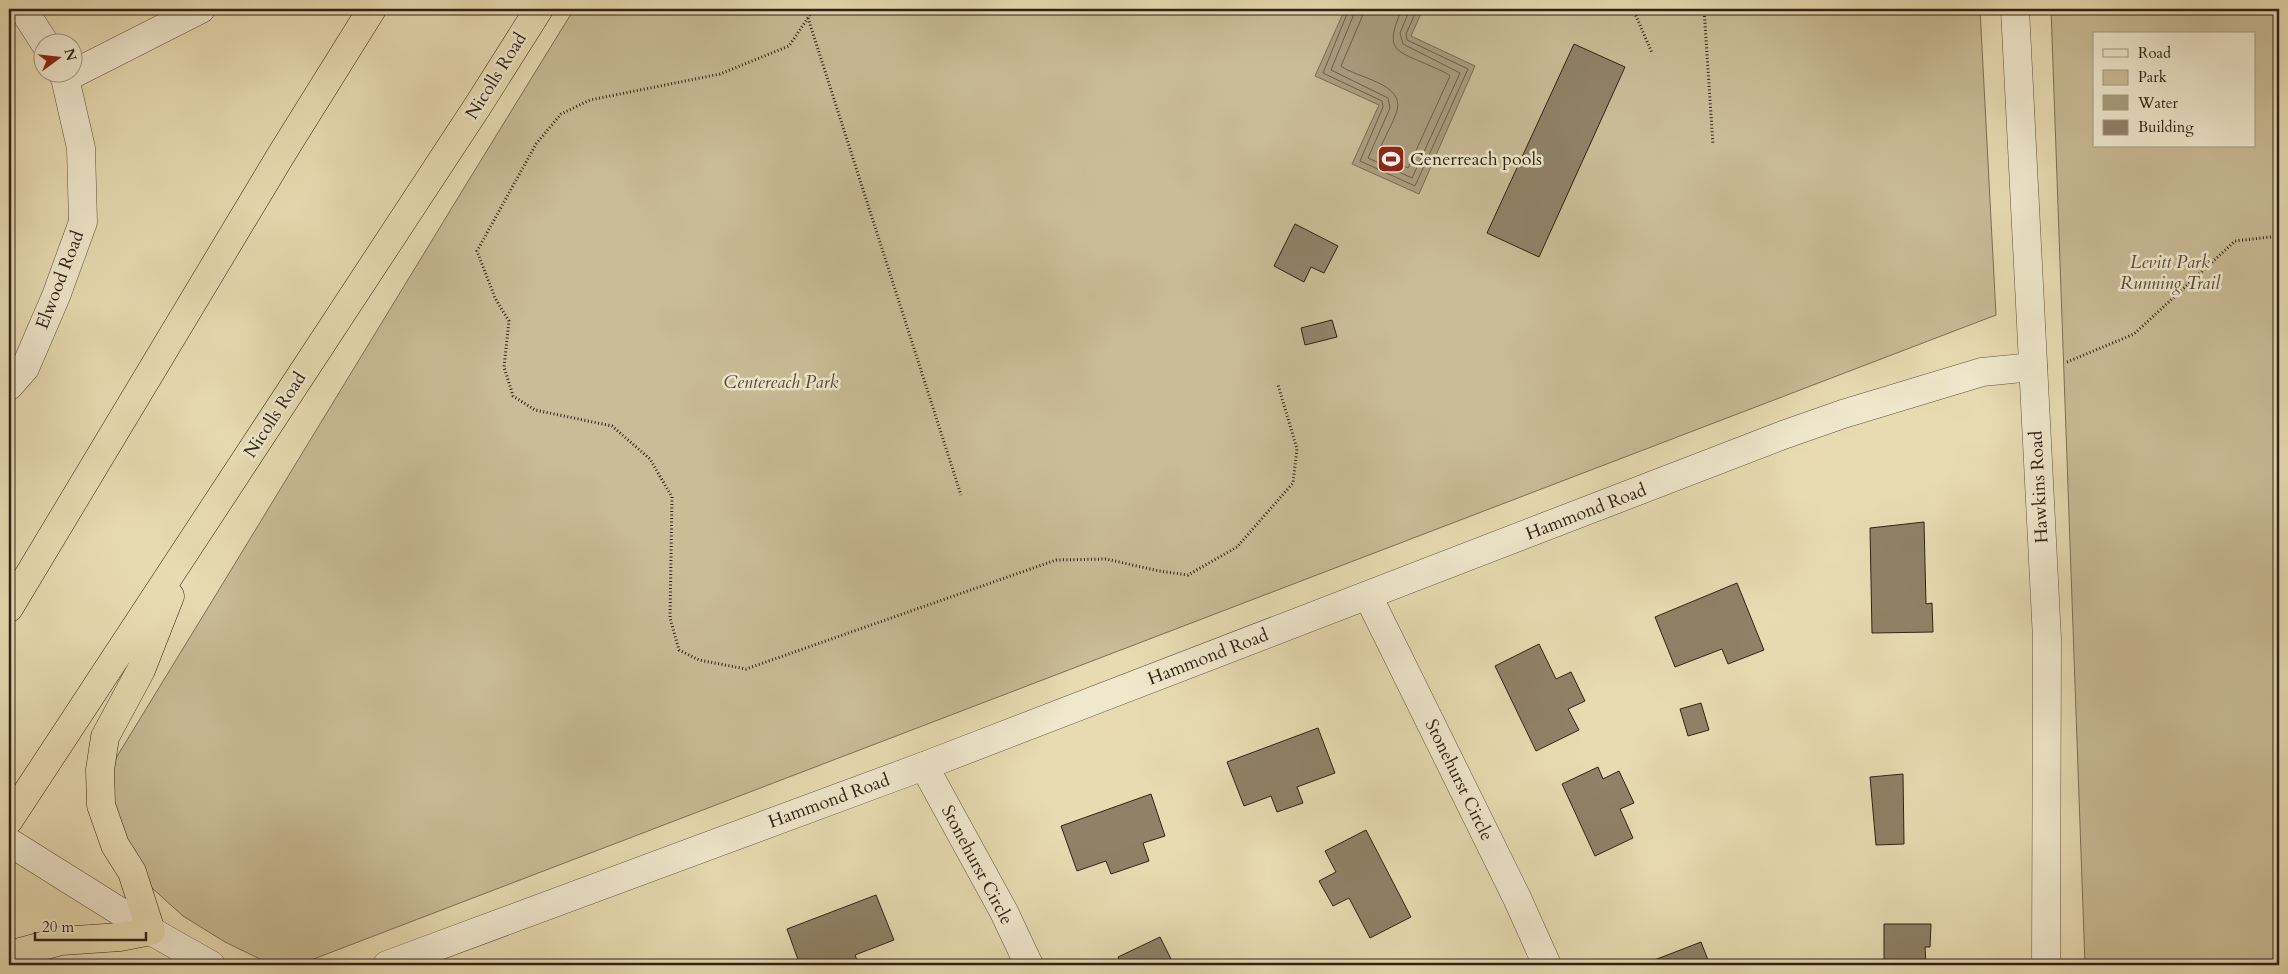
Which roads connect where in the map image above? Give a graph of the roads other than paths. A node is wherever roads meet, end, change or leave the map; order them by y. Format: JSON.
{"nodes":[{"id":1,"x":23,"y":9,"type":"edge"},
{"id":2,"x":201,"y":9,"type":"edge"},
{"id":3,"x":372,"y":9,"type":"edge"},
{"id":4,"x":539,"y":9,"type":"edge"},
{"id":5,"x":2015,"y":9,"type":"edge"},
{"id":6,"x":38,"y":32,"type":"edge"},
{"id":7,"x":82,"y":66,"type":"edge"},
{"id":8,"x":65,"y":82,"type":"edge"},
{"id":9,"x":2046,"y":366,"type":"junction"},
{"id":10,"x":17,"y":377,"type":"edge"},
{"id":11,"x":191,"y":543,"type":"junction"},
{"id":12,"x":13,"y":596,"type":"edge"},
{"id":13,"x":1368,"y":596,"type":"junction"},
{"id":14,"x":924,"y":766,"type":"junction"},
{"id":15,"x":9,"y":820,"type":"edge"},
{"id":16,"x":9,"y":842,"type":"edge"},
{"id":17,"x":151,"y":931,"type":"junction"},
{"id":18,"x":9,"y":955,"type":"edge"},
{"id":19,"x":211,"y":965,"type":"edge"},
{"id":20,"x":387,"y":965,"type":"edge"},
{"id":21,"x":1029,"y":965,"type":"edge"},
{"id":22,"x":1547,"y":965,"type":"edge"},
{"id":23,"x":2046,"y":965,"type":"edge"}],
"edges":[{"from":1,"to":6,"type":"street"},
{"from":2,"to":7,"type":"street"},
{"from":3,"to":12,"type":"highway"},
{"from":4,"to":11,"type":"highway","name":"Nicolls Road"},
{"from":5,"to":9,"type":"street","name":"Hawkins Road"},
{"from":8,"to":10,"type":"street","name":"Elwood Road"},
{"from":9,"to":13,"type":"street","name":"Hammond Road"},
{"from":9,"to":23,"type":"street","name":"Hawkins Road"},
{"from":11,"to":15,"type":"highway","name":"Nicolls Road"},
{"from":11,"to":17,"type":"highway"},
{"from":13,"to":14,"type":"street","name":"Hammond Road"},
{"from":13,"to":22,"type":"street","name":"Stonehurst Circle"},
{"from":14,"to":20,"type":"street","name":"Hammond Road"},
{"from":14,"to":21,"type":"street","name":"Stonehurst Circle"},
{"from":16,"to":17,"type":"street"},
{"from":17,"to":18,"type":"highway"},
{"from":17,"to":19,"type":"street"}]}
